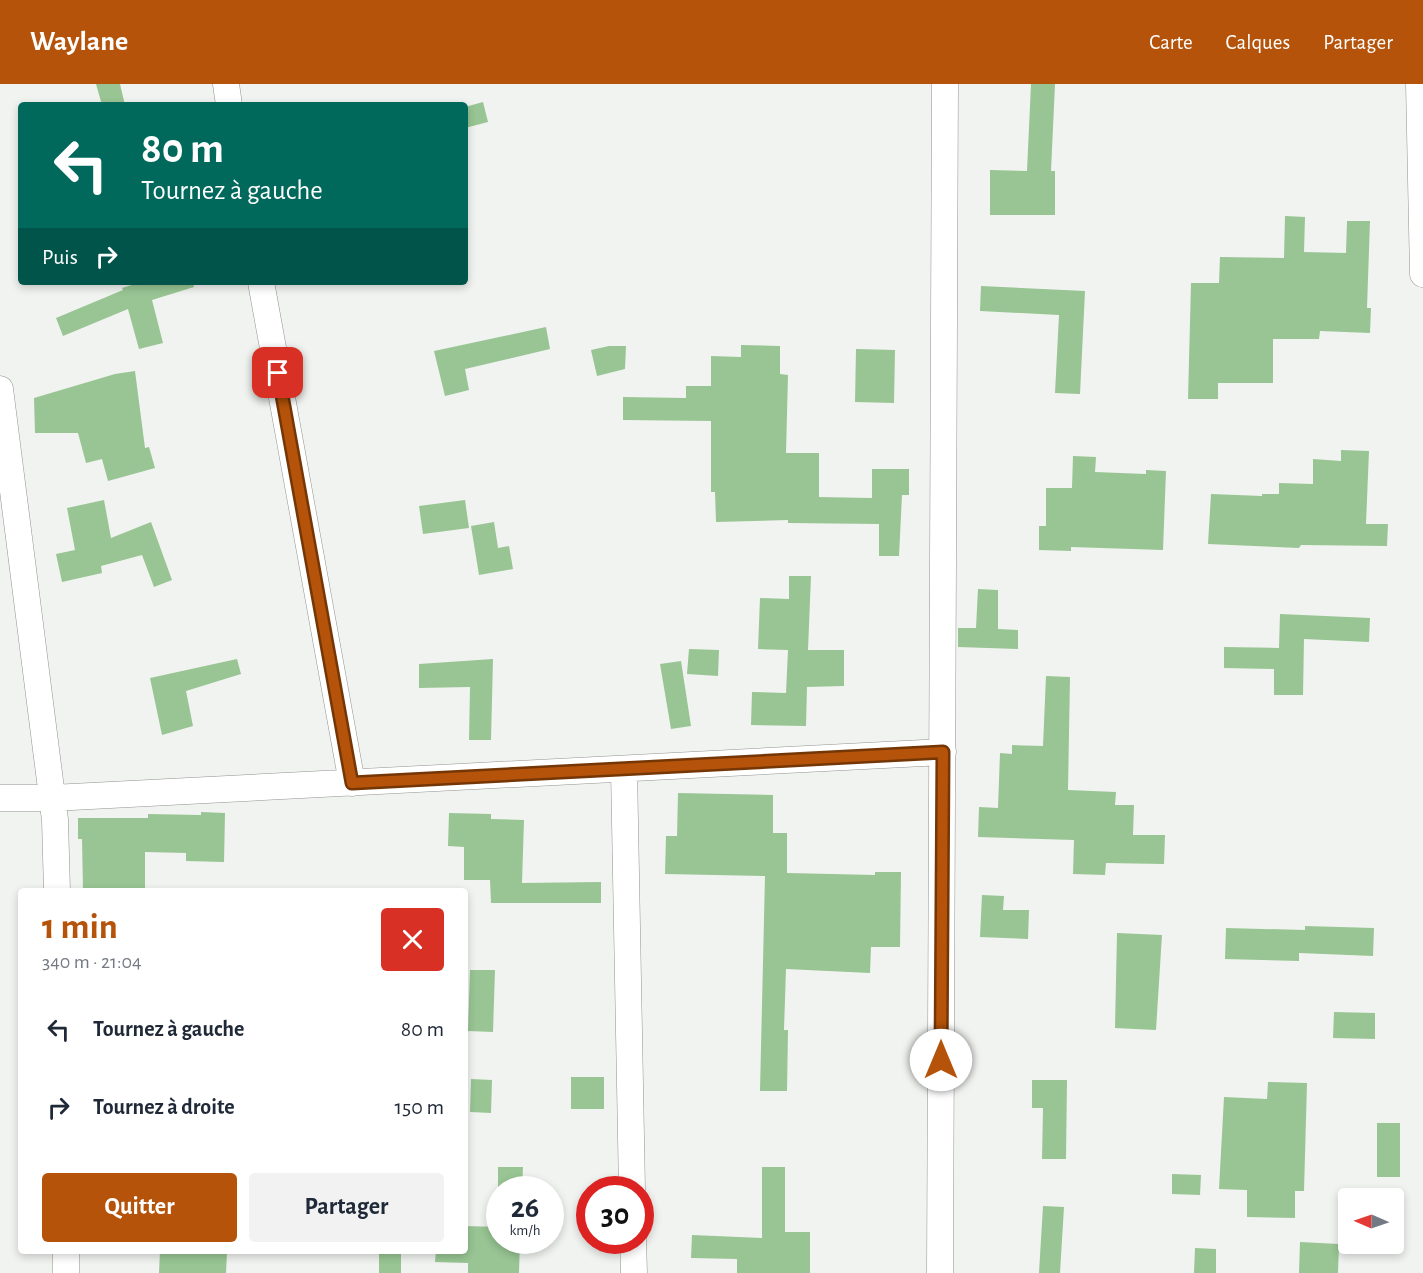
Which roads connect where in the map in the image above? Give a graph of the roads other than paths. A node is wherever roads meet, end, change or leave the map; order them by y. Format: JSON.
{"nodes":[{"id":1,"x":226,"y":84,"type":"edge"},
{"id":2,"x":945,"y":84,"type":"edge"},
{"id":3,"x":1419,"y":84,"type":"edge"},
{"id":4,"x":229,"y":102,"type":"edge"},
{"id":5,"x":1423,"y":274,"type":"edge"},
{"id":6,"x":262,"y":285,"type":"edge"},
{"id":7,"x":0,"y":389,"type":"edge"},
{"id":8,"x":943,"y":752,"type":"junction"},
{"id":9,"x":624,"y":769,"type":"junction"},
{"id":10,"x":352,"y":783,"type":"junction"},
{"id":11,"x":0,"y":798,"type":"edge"},
{"id":12,"x":52,"y":798,"type":"junction"},
{"id":13,"x":57,"y":888,"type":"edge"},
{"id":14,"x":632,"y":1176,"type":"edge"},
{"id":15,"x":66,"y":1254,"type":"edge"},
{"id":16,"x":633,"y":1254,"type":"edge"},
{"id":17,"x":66,"y":1273,"type":"edge"},
{"id":18,"x":634,"y":1273,"type":"edge"},
{"id":19,"x":940,"y":1273,"type":"edge"}],
"edges":[{"from":1,"to":4,"type":"street"},
{"from":2,"to":8,"type":"street"},
{"from":3,"to":5,"type":"street"},
{"from":6,"to":10,"type":"street"},
{"from":7,"to":12,"type":"street"},
{"from":8,"to":9,"type":"street"},
{"from":8,"to":19,"type":"street"},
{"from":9,"to":10,"type":"street"},
{"from":9,"to":14,"type":"street"},
{"from":10,"to":12,"type":"street"},
{"from":11,"to":12,"type":"street"},
{"from":12,"to":13,"type":"street"},
{"from":15,"to":17,"type":"street"},
{"from":16,"to":18,"type":"street"}]}
